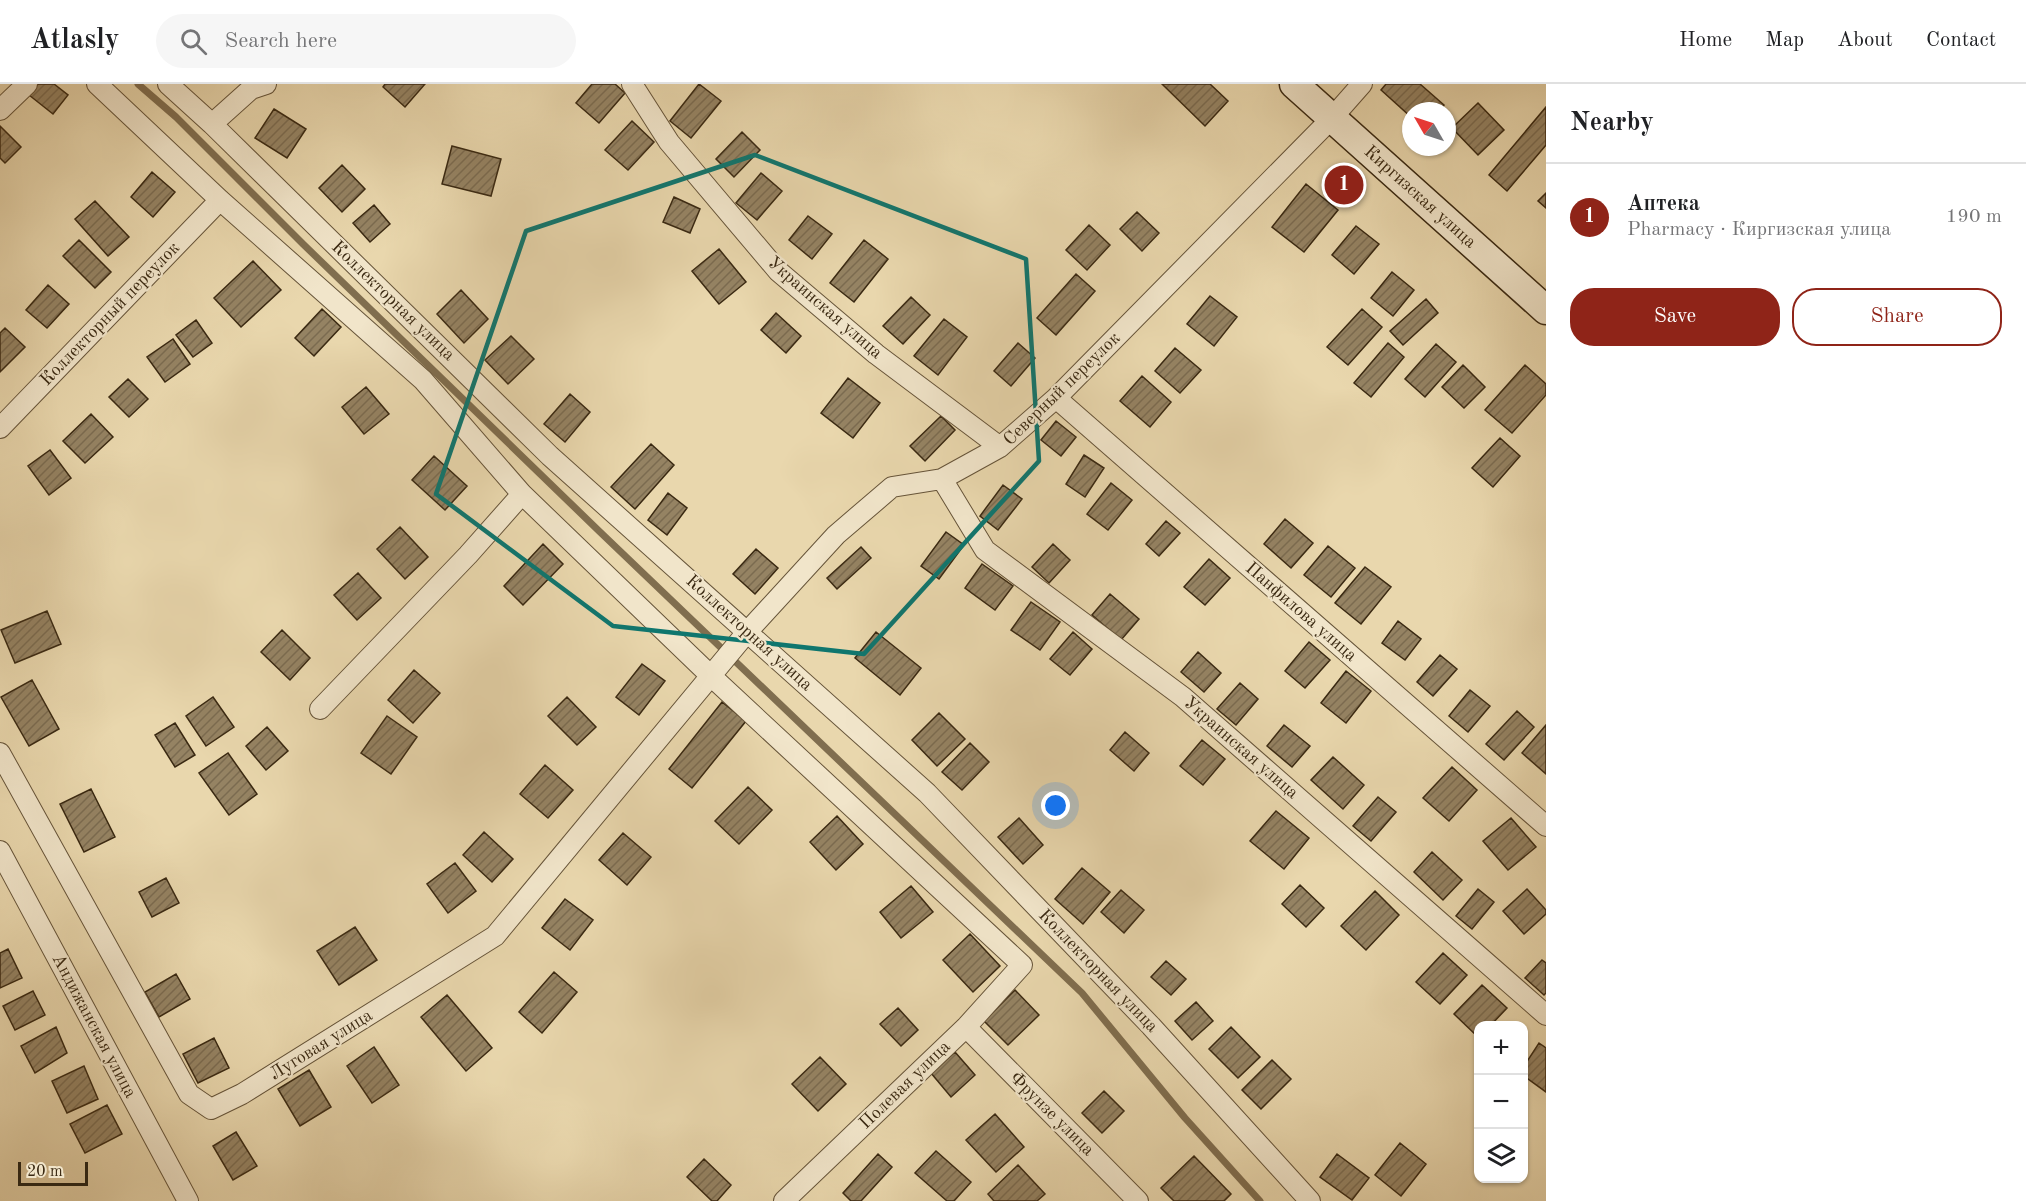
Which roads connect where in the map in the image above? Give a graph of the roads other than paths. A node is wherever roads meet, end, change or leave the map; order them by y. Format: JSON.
{"nodes":[{"id":1,"x":27,"y":84,"type":"edge"},
{"id":2,"x":97,"y":84,"type":"edge"},
{"id":3,"x":168,"y":84,"type":"edge"},
{"id":4,"x":266,"y":84,"type":"edge"},
{"id":5,"x":632,"y":84,"type":"edge"},
{"id":6,"x":1294,"y":84,"type":"edge"},
{"id":7,"x":1362,"y":84,"type":"edge"},
{"id":8,"x":0,"y":110,"type":"edge"},
{"id":9,"x":1332,"y":118,"type":"junction"},
{"id":10,"x":212,"y":124,"type":"junction"},
{"id":11,"x":220,"y":200,"type":"junction"},
{"id":12,"x":1546,"y":310,"type":"edge"},
{"id":13,"x":1056,"y":398,"type":"junction"},
{"id":14,"x":0,"y":428,"type":"edge"},
{"id":15,"x":1000,"y":447,"type":"junction"},
{"id":16,"x":942,"y":479,"type":"junction"},
{"id":17,"x":522,"y":494,"type":"junction"},
{"id":18,"x":748,"y":631,"type":"junction"},
{"id":19,"x":711,"y":676,"type":"junction"},
{"id":20,"x":320,"y":709,"type":"dead end"},
{"id":21,"x":0,"y":753,"type":"edge"},
{"id":22,"x":1546,"y":826,"type":"edge"},
{"id":23,"x":0,"y":851,"type":"edge"},
{"id":24,"x":1022,"y":965,"type":"joint"},
{"id":25,"x":1546,"y":1015,"type":"edge"},
{"id":26,"x":966,"y":1027,"type":"junction"},
{"id":27,"x":188,"y":1201,"type":"edge"},
{"id":28,"x":784,"y":1201,"type":"edge"},
{"id":29,"x":1138,"y":1201,"type":"edge"},
{"id":30,"x":1310,"y":1201,"type":"edge"}],
"edges":[{"from":1,"to":8,"type":"street"},
{"from":2,"to":11,"type":"street","name":"Коллекторная улица"},
{"from":3,"to":10,"type":"street","name":"Коллекторная улица"},
{"from":4,"to":10,"type":"street"},
{"from":5,"to":15,"type":"street","name":"Украинская улица"},
{"from":6,"to":9,"type":"main road","name":"Киргизская улица"},
{"from":7,"to":9,"type":"street","name":"Северный переулок"},
{"from":9,"to":12,"type":"main road","name":"Киргизская улица"},
{"from":9,"to":13,"type":"street","name":"Северный переулок"},
{"from":10,"to":18,"type":"street","name":"Коллекторная улица"},
{"from":11,"to":14,"type":"street","name":"Коллекторный переулок"},
{"from":11,"to":17,"type":"street","name":"Коллекторная улица"},
{"from":13,"to":15,"type":"street","name":"Северный переулок"},
{"from":13,"to":22,"type":"street","name":"Панфилова улица"},
{"from":15,"to":16,"type":"street","name":"Северный переулок"},
{"from":16,"to":18,"type":"street","name":"Северный переулок"},
{"from":16,"to":25,"type":"street","name":"Украинская улица"},
{"from":17,"to":19,"type":"street","name":"Коллекторная улица"},
{"from":17,"to":20,"type":"street"},
{"from":18,"to":19,"type":"street","name":"Северный переулок"},
{"from":18,"to":30,"type":"street","name":"Коллекторная улица"},
{"from":19,"to":21,"type":"street","name":"Луговая улица"},
{"from":19,"to":24,"type":"street","name":"Коллекторная улица"},
{"from":23,"to":27,"type":"street","name":"Андижанская улица"},
{"from":24,"to":26,"type":"street","name":"Полевая улица"},
{"from":26,"to":28,"type":"street","name":"Полевая улица"},
{"from":26,"to":29,"type":"street","name":"Фрунзе улица"}]}
